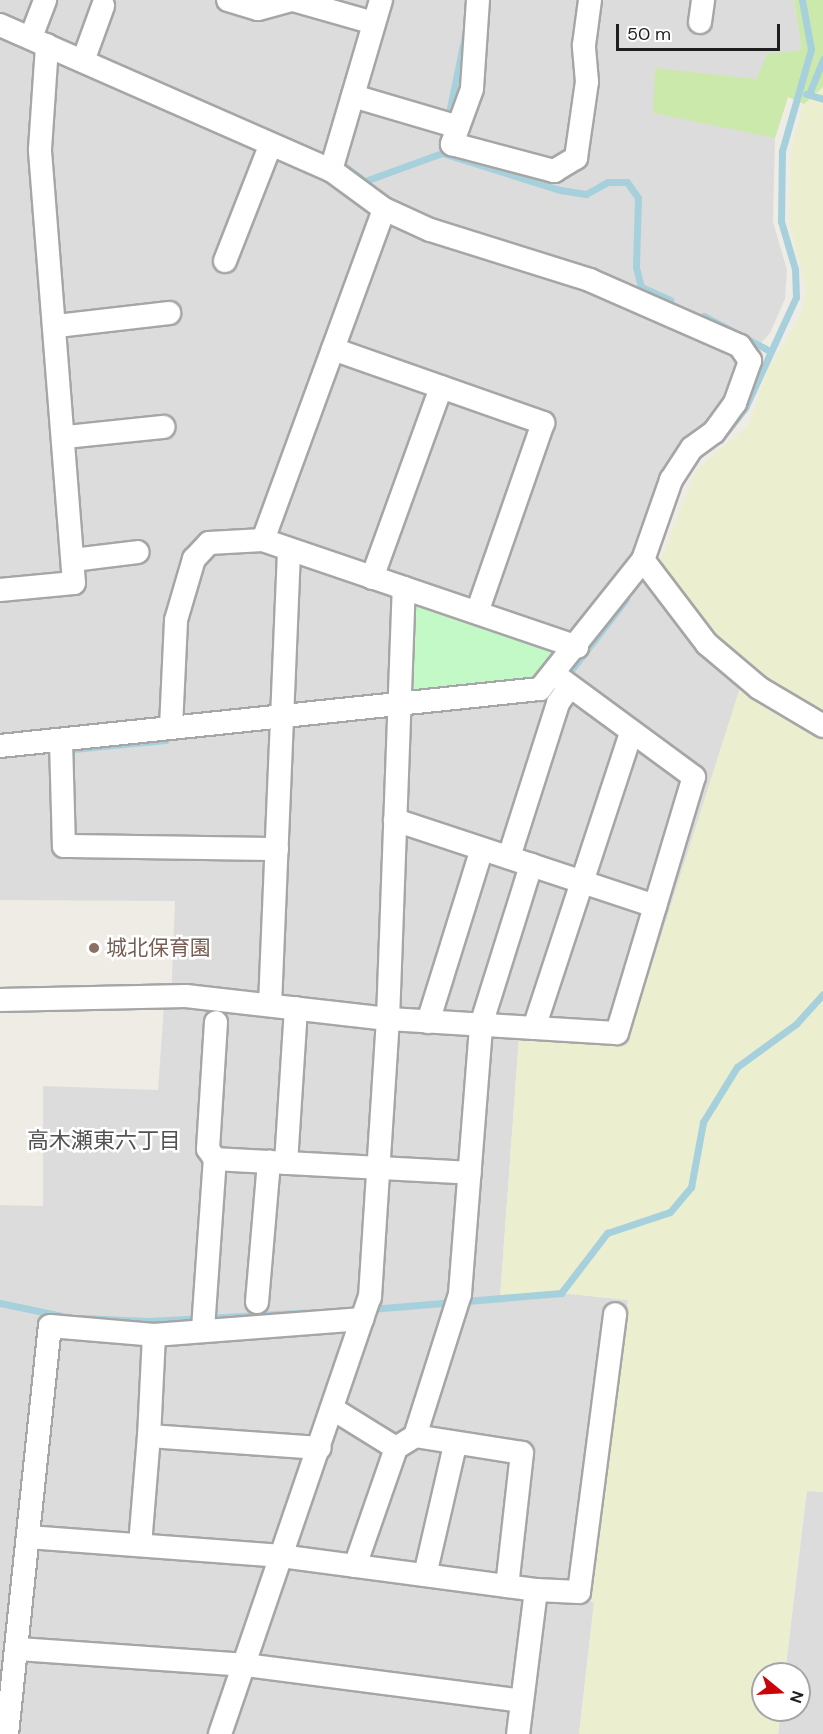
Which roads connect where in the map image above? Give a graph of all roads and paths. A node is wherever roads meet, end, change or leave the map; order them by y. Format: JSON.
{"nodes":[{"id":1,"x":45,"y":0,"type":"edge"},
{"id":2,"x":228,"y":0,"type":"edge"},
{"id":3,"x":292,"y":0,"type":"edge"},
{"id":4,"x":381,"y":0,"type":"edge"},
{"id":5,"x":478,"y":0,"type":"edge"},
{"id":6,"x":590,"y":0,"type":"edge"},
{"id":7,"x":103,"y":6,"type":"dead end"},
{"id":8,"x":374,"y":23,"type":"junction"},
{"id":9,"x":0,"y":25,"type":"edge"},
{"id":10,"x":38,"y":34,"type":"junction"},
{"id":11,"x":87,"y":52,"type":"junction"},
{"id":12,"x":353,"y":96,"type":"junction"},
{"id":13,"x":449,"y":125,"type":"junction"},
{"id":14,"x":270,"y":146,"type":"junction"},
{"id":15,"x":333,"y":163,"type":"junction"},
{"id":16,"x":384,"y":209,"type":"junction"},
{"id":17,"x":225,"y":261,"type":"dead end"},
{"id":18,"x":169,"y":313,"type":"dead end"},
{"id":19,"x":57,"y":326,"type":"junction"},
{"id":20,"x":333,"y":349,"type":"junction"},
{"id":21,"x":441,"y":387,"type":"junction"},
{"id":22,"x":163,"y":427,"type":"dead end"},
{"id":23,"x":66,"y":437,"type":"junction"},
{"id":24,"x":263,"y":540,"type":"junction"},
{"id":25,"x":289,"y":550,"type":"junction"},
{"id":26,"x":138,"y":552,"type":"dead end"},
{"id":27,"x":73,"y":560,"type":"junction"},
{"id":28,"x":648,"y":567,"type":"junction"},
{"id":29,"x":372,"y":578,"type":"junction"},
{"id":30,"x":404,"y":588,"type":"junction"},
{"id":31,"x":0,"y":590,"type":"edge"},
{"id":32,"x":477,"y":612,"type":"junction"},
{"id":33,"x":577,"y":647,"type":"junction"},
{"id":34,"x":562,"y":682,"type":"junction"},
{"id":35,"x":399,"y":710,"type":"junction"},
{"id":36,"x":283,"y":723,"type":"junction"},
{"id":37,"x":823,"y":726,"type":"edge"},
{"id":38,"x":171,"y":727,"type":"junction"},
{"id":39,"x":632,"y":733,"type":"junction"},
{"id":40,"x":0,"y":746,"type":"edge"},
{"id":41,"x":61,"y":749,"type":"junction"},
{"id":42,"x":395,"y":819,"type":"junction"},
{"id":43,"x":277,"y":849,"type":"junction"},
{"id":44,"x":482,"y":849,"type":"junction"},
{"id":45,"x":509,"y":857,"type":"junction"},
{"id":46,"x":531,"y":865,"type":"junction"},
{"id":47,"x":583,"y":882,"type":"junction"},
{"id":48,"x":655,"y":906,"type":"junction"},
{"id":49,"x":0,"y":1000,"type":"edge"},
{"id":50,"x":270,"y":1005,"type":"junction"},
{"id":51,"x":296,"y":1008,"type":"junction"},
{"id":52,"x":388,"y":1019,"type":"junction"},
{"id":53,"x":216,"y":1022,"type":"dead end"},
{"id":54,"x":428,"y":1022,"type":"junction"},
{"id":55,"x":481,"y":1025,"type":"junction"},
{"id":56,"x":534,"y":1028,"type":"junction"},
{"id":57,"x":215,"y":1159,"type":"junction"},
{"id":58,"x":277,"y":1162,"type":"junction"},
{"id":59,"x":379,"y":1167,"type":"junction"},
{"id":60,"x":470,"y":1173,"type":"junction"},
{"id":61,"x":257,"y":1302,"type":"dead end"},
{"id":62,"x":615,"y":1314,"type":"dead end"},
{"id":63,"x":362,"y":1319,"type":"junction"},
{"id":64,"x":204,"y":1320,"type":"junction"},
{"id":65,"x":154,"y":1335,"type":"junction"},
{"id":66,"x":333,"y":1409,"type":"junction"},
{"id":67,"x":150,"y":1436,"type":"junction"},
{"id":68,"x":415,"y":1436,"type":"junction"},
{"id":69,"x":455,"y":1445,"type":"junction"},
{"id":70,"x":320,"y":1448,"type":"junction"},
{"id":71,"x":396,"y":1448,"type":"junction"},
{"id":72,"x":29,"y":1537,"type":"junction"},
{"id":73,"x":140,"y":1545,"type":"junction"},
{"id":74,"x":281,"y":1556,"type":"junction"},
{"id":75,"x":355,"y":1566,"type":"junction"},
{"id":76,"x":425,"y":1575,"type":"junction"},
{"id":77,"x":507,"y":1586,"type":"junction"},
{"id":78,"x":536,"y":1590,"type":"junction"},
{"id":79,"x":19,"y":1649,"type":"junction"},
{"id":80,"x":246,"y":1665,"type":"junction"},
{"id":81,"x":522,"y":1701,"type":"junction"},
{"id":82,"x":7,"y":1734,"type":"edge"},
{"id":83,"x":220,"y":1734,"type":"edge"},
{"id":84,"x":518,"y":1734,"type":"edge"}],
"edges":[{"from":1,"to":10,"type":"street"},
{"from":2,"to":3,"type":"street"},
{"from":3,"to":8,"type":"street"},
{"from":4,"to":8,"type":"street"},
{"from":5,"to":13,"type":"street"},
{"from":6,"to":13,"type":"street"},
{"from":7,"to":11,"type":"street"},
{"from":8,"to":12,"type":"street"},
{"from":9,"to":10,"type":"street"},
{"from":10,"to":11,"type":"street"},
{"from":10,"to":19,"type":"street"},
{"from":11,"to":14,"type":"street"},
{"from":12,"to":13,"type":"street"},
{"from":12,"to":15,"type":"street"},
{"from":14,"to":15,"type":"street"},
{"from":14,"to":17,"type":"street"},
{"from":15,"to":16,"type":"street"},
{"from":16,"to":20,"type":"street"},
{"from":16,"to":28,"type":"street"},
{"from":18,"to":19,"type":"street"},
{"from":19,"to":23,"type":"street"},
{"from":20,"to":21,"type":"street"},
{"from":20,"to":24,"type":"street"},
{"from":21,"to":29,"type":"street"},
{"from":21,"to":32,"type":"street"},
{"from":22,"to":23,"type":"street"},
{"from":23,"to":27,"type":"street"},
{"from":24,"to":25,"type":"street"},
{"from":24,"to":38,"type":"street"},
{"from":25,"to":29,"type":"street"},
{"from":25,"to":36,"type":"street"},
{"from":26,"to":27,"type":"street"},
{"from":27,"to":31,"type":"street"},
{"from":28,"to":33,"type":"street"},
{"from":28,"to":37,"type":"street"},
{"from":29,"to":30,"type":"street"},
{"from":30,"to":32,"type":"street"},
{"from":30,"to":35,"type":"street"},
{"from":32,"to":33,"type":"street"},
{"from":33,"to":34,"type":"street"},
{"from":34,"to":35,"type":"street"},
{"from":34,"to":39,"type":"street"},
{"from":34,"to":45,"type":"street"},
{"from":35,"to":36,"type":"street"},
{"from":35,"to":42,"type":"street"},
{"from":36,"to":38,"type":"street"},
{"from":36,"to":43,"type":"street"},
{"from":38,"to":41,"type":"street"},
{"from":39,"to":47,"type":"street"},
{"from":39,"to":48,"type":"street"},
{"from":40,"to":41,"type":"street"},
{"from":41,"to":43,"type":"street"},
{"from":42,"to":44,"type":"street"},
{"from":42,"to":52,"type":"street"},
{"from":43,"to":50,"type":"street"},
{"from":44,"to":45,"type":"street"},
{"from":44,"to":54,"type":"street"},
{"from":45,"to":46,"type":"street"},
{"from":46,"to":47,"type":"street"},
{"from":46,"to":55,"type":"street"},
{"from":47,"to":48,"type":"street"},
{"from":47,"to":56,"type":"street"},
{"from":48,"to":56,"type":"street"},
{"from":49,"to":50,"type":"street"},
{"from":50,"to":51,"type":"street"},
{"from":51,"to":52,"type":"street"},
{"from":51,"to":58,"type":"street"},
{"from":52,"to":54,"type":"street"},
{"from":52,"to":59,"type":"street"},
{"from":53,"to":57,"type":"street"},
{"from":54,"to":55,"type":"street"},
{"from":55,"to":56,"type":"street"},
{"from":55,"to":60,"type":"street"},
{"from":57,"to":58,"type":"street"},
{"from":57,"to":64,"type":"street"},
{"from":58,"to":59,"type":"street"},
{"from":58,"to":61,"type":"street"},
{"from":59,"to":60,"type":"street"},
{"from":59,"to":63,"type":"street"},
{"from":60,"to":68,"type":"street"},
{"from":62,"to":78,"type":"street"},
{"from":63,"to":64,"type":"street"},
{"from":63,"to":66,"type":"street"},
{"from":64,"to":65,"type":"street"},
{"from":65,"to":67,"type":"street"},
{"from":65,"to":72,"type":"street"},
{"from":66,"to":70,"type":"street"},
{"from":66,"to":71,"type":"street"},
{"from":67,"to":70,"type":"street"},
{"from":67,"to":73,"type":"street"},
{"from":68,"to":69,"type":"street"},
{"from":68,"to":71,"type":"street"},
{"from":69,"to":76,"type":"street"},
{"from":69,"to":77,"type":"street"},
{"from":70,"to":74,"type":"street"},
{"from":71,"to":75,"type":"street"},
{"from":72,"to":73,"type":"street"},
{"from":72,"to":79,"type":"street"},
{"from":73,"to":74,"type":"street"},
{"from":74,"to":75,"type":"street"},
{"from":74,"to":80,"type":"street"},
{"from":75,"to":76,"type":"street"},
{"from":76,"to":77,"type":"street"},
{"from":77,"to":78,"type":"street"},
{"from":78,"to":81,"type":"street"},
{"from":79,"to":80,"type":"street"},
{"from":79,"to":82,"type":"street"},
{"from":80,"to":81,"type":"street"},
{"from":80,"to":83,"type":"street"},
{"from":81,"to":84,"type":"street"}]}
